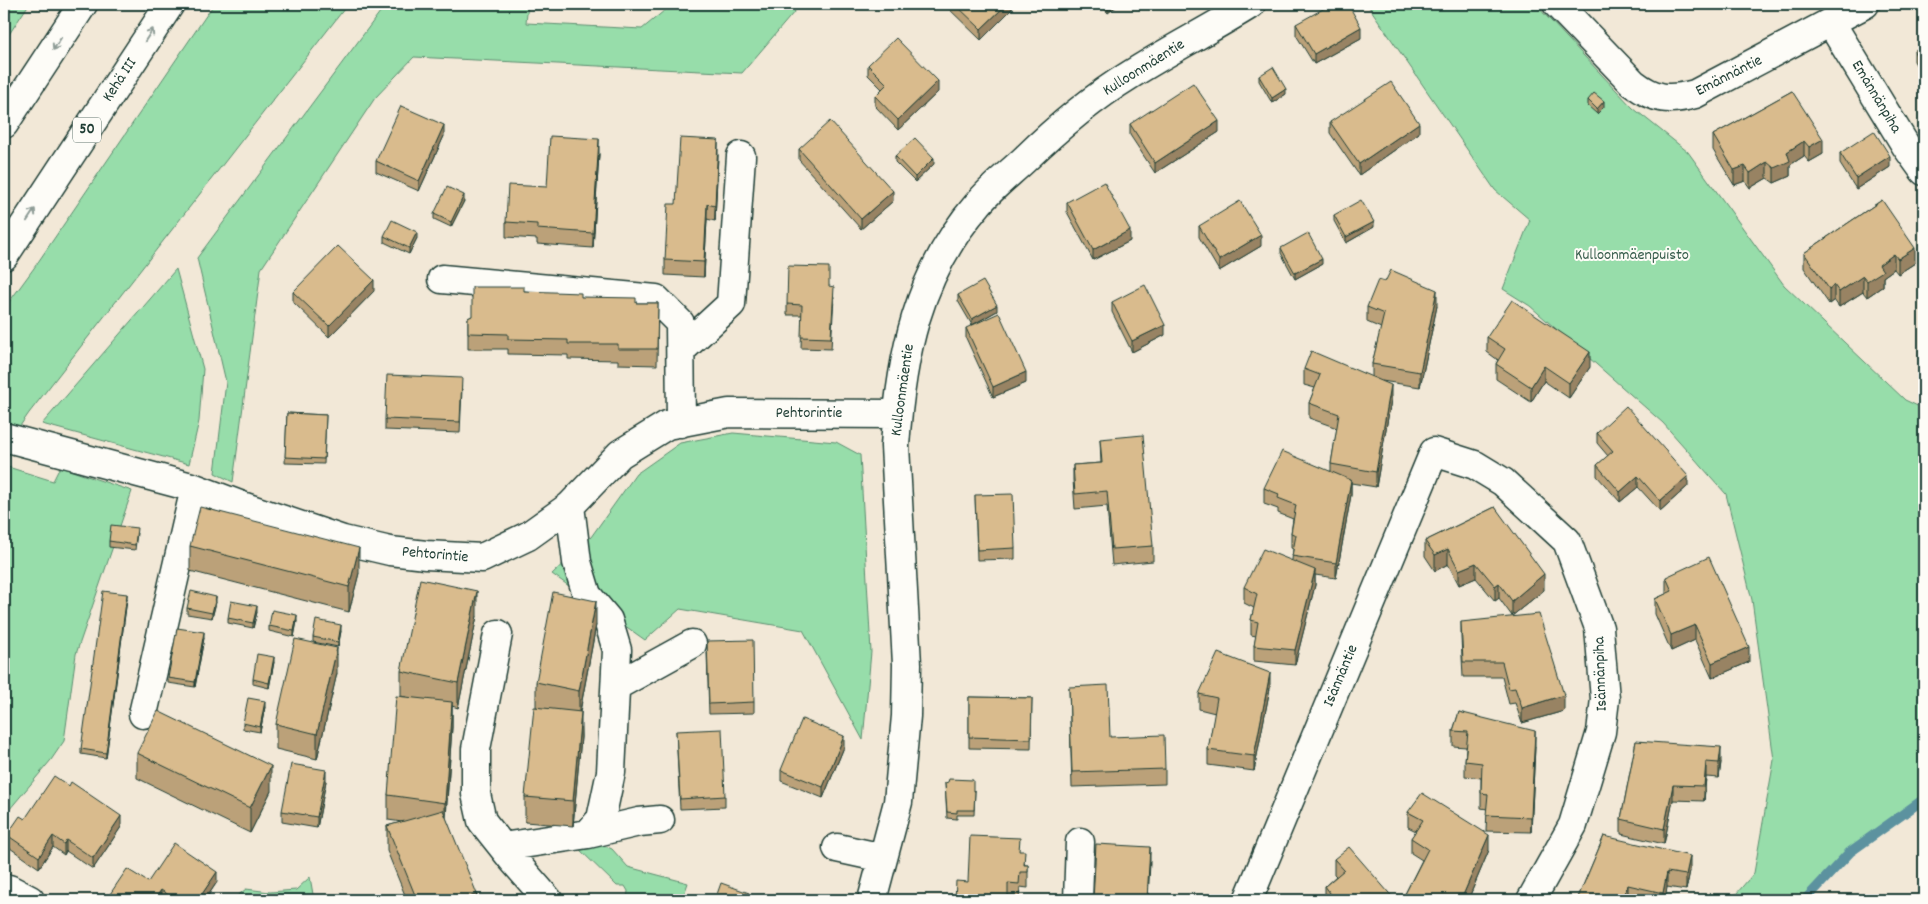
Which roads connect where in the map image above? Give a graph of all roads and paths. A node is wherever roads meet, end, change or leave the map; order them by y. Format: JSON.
{"nodes":[{"id":1,"x":83,"y":4,"type":"edge"},
{"id":2,"x":170,"y":4,"type":"edge"},
{"id":3,"x":1557,"y":4,"type":"edge"},
{"id":4,"x":1865,"y":4,"type":"edge"},
{"id":5,"x":1239,"y":7,"type":"edge"},
{"id":6,"x":1831,"y":22,"type":"junction"},
{"id":7,"x":4,"y":124,"type":"edge"},
{"id":8,"x":741,"y":156,"type":"dead end"},
{"id":9,"x":1924,"y":170,"type":"edge"},
{"id":10,"x":4,"y":256,"type":"edge"},
{"id":11,"x":442,"y":278,"type":"dead end"},
{"id":12,"x":680,"y":350,"type":"junction"},
{"id":13,"x":897,"y":414,"type":"junction"},
{"id":14,"x":681,"y":423,"type":"junction"},
{"id":15,"x":4,"y":437,"type":"edge"},
{"id":16,"x":1434,"y":452,"type":"joint"},
{"id":17,"x":195,"y":488,"type":"junction"},
{"id":18,"x":570,"y":506,"type":"junction"},
{"id":19,"x":498,"y":634,"type":"dead end"},
{"id":20,"x":692,"y":644,"type":"dead end"},
{"id":21,"x":616,"y":686,"type":"junction"},
{"id":22,"x":143,"y":714,"type":"dead end"},
{"id":23,"x":660,"y":820,"type":"dead end"},
{"id":24,"x":588,"y":834,"type":"junction"},
{"id":25,"x":1080,"y":842,"type":"dead end"},
{"id":26,"x":503,"y":847,"type":"junction"},
{"id":27,"x":837,"y":848,"type":"dead end"},
{"id":28,"x":883,"y":858,"type":"junction"},
{"id":29,"x":4,"y":889,"type":"edge"},
{"id":30,"x":30,"y":900,"type":"edge"},
{"id":31,"x":548,"y":900,"type":"edge"},
{"id":32,"x":872,"y":900,"type":"edge"},
{"id":33,"x":1078,"y":900,"type":"edge"},
{"id":34,"x":1248,"y":900,"type":"edge"},
{"id":35,"x":1531,"y":900,"type":"edge"}],
"edges":[{"from":1,"to":7,"type":"main road","one_way":true},
{"from":10,"to":2,"type":"main road","name":"Kehä III","number":"50","one_way":true},
{"from":3,"to":6,"type":"main road","name":"Emännäntie"},
{"from":4,"to":6,"type":"main road","name":"Emännäntie"},
{"from":5,"to":13,"type":"main road","name":"Kulloonmäentie"},
{"from":6,"to":9,"type":"main road","name":"Emännänpiha"},
{"from":8,"to":12,"type":"main road"},
{"from":11,"to":12,"type":"main road"},
{"from":12,"to":14,"type":"main road"},
{"from":13,"to":14,"type":"main road","name":"Pehtorintie"},
{"from":13,"to":28,"type":"main road","name":"Kulloonmäentie"},
{"from":14,"to":18,"type":"main road","name":"Pehtorintie"},
{"from":15,"to":17,"type":"main road","name":"Pehtorintie"},
{"from":16,"to":34,"type":"main road","name":"Isännäntie"},
{"from":16,"to":35,"type":"main road","name":"Isännänpiha"},
{"from":17,"to":18,"type":"main road","name":"Pehtorintie"},
{"from":17,"to":22,"type":"main road"},
{"from":18,"to":21,"type":"main road"},
{"from":19,"to":26,"type":"main road"},
{"from":20,"to":21,"type":"main road"},
{"from":21,"to":24,"type":"main road"},
{"from":23,"to":24,"type":"main road"},
{"from":24,"to":26,"type":"main road"},
{"from":25,"to":33,"type":"main road"},
{"from":26,"to":31,"type":"main road"},
{"from":27,"to":28,"type":"main road"},
{"from":28,"to":32,"type":"main road","name":"Kulloonmäentie"},
{"from":29,"to":30,"type":"main road"}]}
